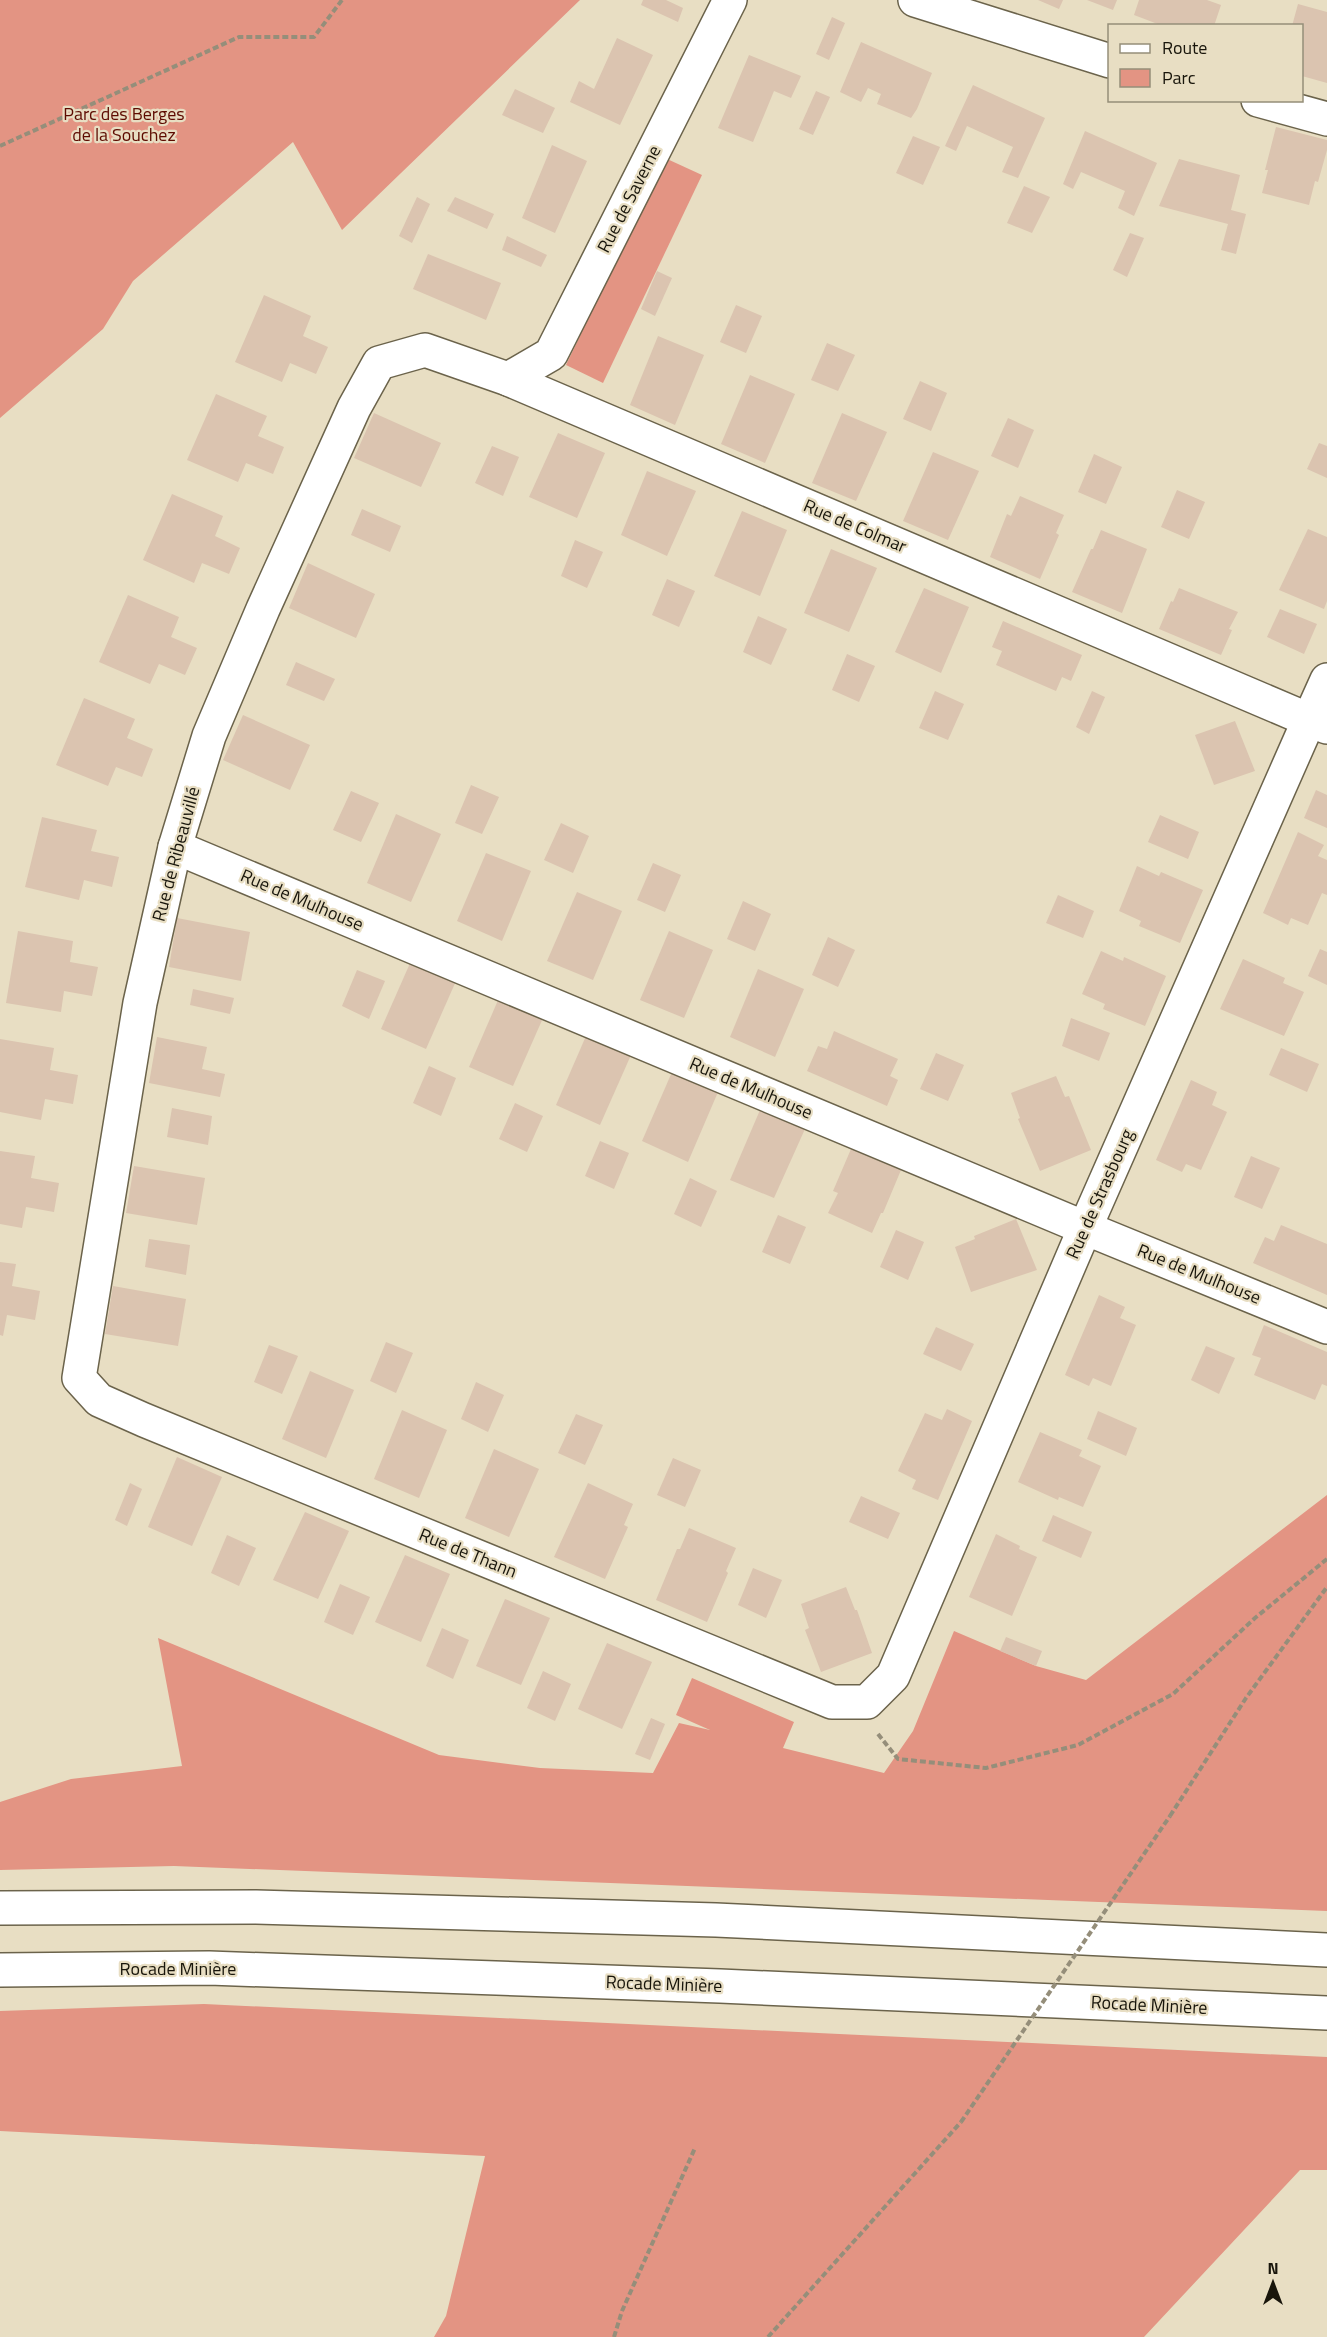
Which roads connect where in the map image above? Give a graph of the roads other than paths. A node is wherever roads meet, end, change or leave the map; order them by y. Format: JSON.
{"nodes":[{"id":1,"x":730,"y":0,"type":"edge"},
{"id":2,"x":915,"y":0,"type":"edge"},
{"id":3,"x":1108,"y":60,"type":"edge"},
{"id":4,"x":1265,"y":102,"type":"edge"},
{"id":5,"x":1327,"y":119,"type":"edge"},
{"id":6,"x":379,"y":363,"type":"joint"},
{"id":7,"x":508,"y":378,"type":"junction"},
{"id":8,"x":1327,"y":680,"type":"edge"},
{"id":9,"x":1318,"y":723,"type":"edge"},
{"id":10,"x":175,"y":847,"type":"junction"},
{"id":11,"x":1085,"y":1228,"type":"junction"},
{"id":12,"x":1327,"y":1326,"type":"edge"},
{"id":13,"x":79,"y":1378,"type":"joint"},
{"id":14,"x":867,"y":1702,"type":"joint"},
{"id":15,"x":0,"y":1908,"type":"edge"},
{"id":16,"x":1327,"y":1950,"type":"edge"},
{"id":17,"x":0,"y":1970,"type":"edge"},
{"id":18,"x":1327,"y":2013,"type":"edge"}],
"edges":[{"from":1,"to":7,"type":"main road","name":"Rue de Saverne"},
{"from":2,"to":3,"type":"main road"},
{"from":4,"to":5,"type":"main road"},
{"from":6,"to":7,"type":"main road","name":"Rue de Colmar"},
{"from":6,"to":10,"type":"main road","name":"Rue de Ribeauvillé"},
{"from":7,"to":9,"type":"main road","name":"Rue de Colmar"},
{"from":8,"to":9,"type":"main road","name":"Rue de Strasbourg"},
{"from":9,"to":11,"type":"main road","name":"Rue de Strasbourg"},
{"from":10,"to":11,"type":"main road","name":"Rue de Mulhouse"},
{"from":10,"to":13,"type":"main road","name":"Rue de Ribeauvillé"},
{"from":11,"to":12,"type":"main road","name":"Rue de Mulhouse"},
{"from":11,"to":14,"type":"main road","name":"Rue de Strasbourg"},
{"from":13,"to":14,"type":"main road","name":"Rue de Thann"},
{"from":15,"to":16,"type":"main road"},
{"from":17,"to":18,"type":"main road","name":"Rocade Minière"}]}
